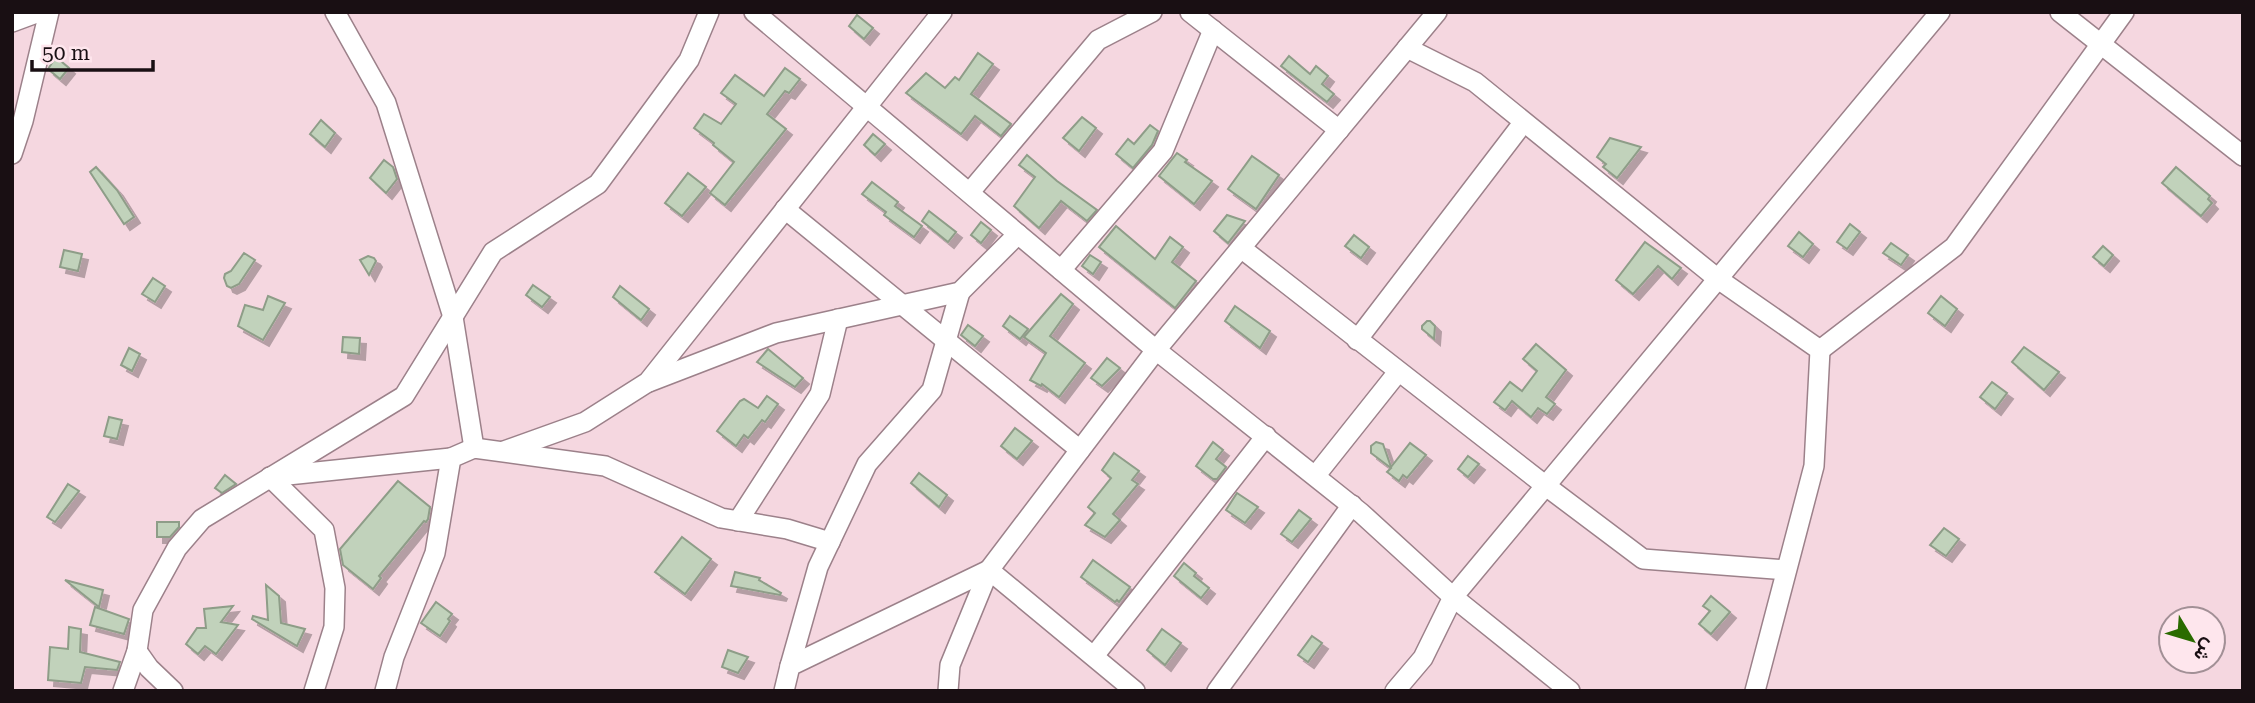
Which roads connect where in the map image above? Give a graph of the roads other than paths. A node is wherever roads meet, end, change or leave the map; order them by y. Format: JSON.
{"nodes":[{"id":1,"x":39,"y":12,"type":"edge"},
{"id":2,"x":49,"y":12,"type":"edge"},
{"id":3,"x":335,"y":12,"type":"edge"},
{"id":4,"x":709,"y":12,"type":"edge"},
{"id":5,"x":754,"y":12,"type":"edge"},
{"id":6,"x":942,"y":12,"type":"edge"},
{"id":7,"x":1152,"y":12,"type":"edge"},
{"id":8,"x":1190,"y":12,"type":"edge"},
{"id":9,"x":1940,"y":12,"type":"edge"},
{"id":10,"x":2060,"y":12,"type":"edge"},
{"id":11,"x":2124,"y":12,"type":"edge"},
{"id":12,"x":1428,"y":15,"type":"edge"},
{"id":13,"x":12,"y":22,"type":"edge"},
{"id":14,"x":1213,"y":30,"type":"junction"},
{"id":15,"x":2101,"y":44,"type":"junction"},
{"id":16,"x":1407,"y":48,"type":"junction"},
{"id":17,"x":867,"y":105,"type":"junction"},
{"id":18,"x":1523,"y":123,"type":"junction"},
{"id":19,"x":1339,"y":130,"type":"junction"},
{"id":20,"x":12,"y":154,"type":"edge"},
{"id":21,"x":2243,"y":156,"type":"edge"},
{"id":22,"x":970,"y":192,"type":"junction"},
{"id":23,"x":785,"y":209,"type":"junction"},
{"id":24,"x":1018,"y":233,"type":"junction"},
{"id":25,"x":1241,"y":248,"type":"junction"},
{"id":26,"x":1061,"y":270,"type":"junction"},
{"id":27,"x":1718,"y":279,"type":"junction"},
{"id":28,"x":960,"y":292,"type":"junction"},
{"id":29,"x":902,"y":305,"type":"junction"},
{"id":30,"x":453,"y":317,"type":"junction"},
{"id":31,"x":838,"y":320,"type":"junction"},
{"id":32,"x":1357,"y":340,"type":"junction"},
{"id":33,"x":946,"y":341,"type":"junction"},
{"id":34,"x":1156,"y":350,"type":"junction"},
{"id":35,"x":1820,"y":350,"type":"junction"},
{"id":36,"x":1398,"y":372,"type":"junction"},
{"id":37,"x":648,"y":382,"type":"junction"},
{"id":38,"x":1266,"y":436,"type":"junction"},
{"id":39,"x":474,"y":448,"type":"junction"},
{"id":40,"x":1080,"y":450,"type":"junction"},
{"id":41,"x":502,"y":452,"type":"junction"},
{"id":42,"x":451,"y":458,"type":"junction"},
{"id":43,"x":1315,"y":475,"type":"junction"},
{"id":44,"x":271,"y":477,"type":"junction"},
{"id":45,"x":1546,"y":486,"type":"junction"},
{"id":46,"x":1352,"y":505,"type":"junction"},
{"id":47,"x":738,"y":521,"type":"junction"},
{"id":48,"x":830,"y":542,"type":"junction"},
{"id":49,"x":989,"y":570,"type":"junction"},
{"id":50,"x":1786,"y":570,"type":"junction"},
{"id":51,"x":1453,"y":597,"type":"junction"},
{"id":52,"x":137,"y":652,"type":"junction"},
{"id":53,"x":1094,"y":656,"type":"junction"},
{"id":54,"x":790,"y":667,"type":"junction"},
{"id":55,"x":123,"y":691,"type":"edge"},
{"id":56,"x":173,"y":691,"type":"edge"},
{"id":57,"x":314,"y":691,"type":"edge"},
{"id":58,"x":385,"y":691,"type":"edge"},
{"id":59,"x":784,"y":691,"type":"edge"},
{"id":60,"x":948,"y":691,"type":"edge"},
{"id":61,"x":1135,"y":691,"type":"edge"},
{"id":62,"x":1217,"y":691,"type":"edge"},
{"id":63,"x":1395,"y":691,"type":"edge"},
{"id":64,"x":1570,"y":691,"type":"edge"},
{"id":65,"x":1755,"y":691,"type":"edge"}],
"edges":[{"from":1,"to":13,"type":"street"},
{"from":2,"to":20,"type":"street"},
{"from":3,"to":30,"type":"street"},
{"from":4,"to":30,"type":"street"},
{"from":5,"to":17,"type":"street"},
{"from":6,"to":17,"type":"street"},
{"from":7,"to":22,"type":"street"},
{"from":8,"to":14,"type":"street"},
{"from":9,"to":27,"type":"street"},
{"from":10,"to":15,"type":"street"},
{"from":11,"to":15,"type":"street"},
{"from":12,"to":16,"type":"street"},
{"from":14,"to":19,"type":"street"},
{"from":14,"to":26,"type":"street"},
{"from":15,"to":21,"type":"street"},
{"from":15,"to":35,"type":"street"},
{"from":16,"to":18,"type":"street"},
{"from":16,"to":19,"type":"street"},
{"from":17,"to":22,"type":"street"},
{"from":17,"to":23,"type":"street"},
{"from":18,"to":27,"type":"street"},
{"from":18,"to":32,"type":"street"},
{"from":19,"to":25,"type":"street"},
{"from":22,"to":24,"type":"street"},
{"from":23,"to":29,"type":"street"},
{"from":23,"to":37,"type":"street"},
{"from":24,"to":26,"type":"street"},
{"from":24,"to":28,"type":"street"},
{"from":25,"to":32,"type":"street"},
{"from":25,"to":34,"type":"street"},
{"from":26,"to":34,"type":"street"},
{"from":27,"to":35,"type":"street"},
{"from":27,"to":45,"type":"street"},
{"from":28,"to":29,"type":"street"},
{"from":28,"to":33,"type":"street"},
{"from":29,"to":31,"type":"street"},
{"from":29,"to":33,"type":"street"},
{"from":30,"to":39,"type":"street"},
{"from":30,"to":44,"type":"street"},
{"from":31,"to":37,"type":"street"},
{"from":31,"to":47,"type":"street"},
{"from":32,"to":36,"type":"street"},
{"from":33,"to":40,"type":"street"},
{"from":33,"to":48,"type":"street"},
{"from":34,"to":38,"type":"street"},
{"from":34,"to":40,"type":"street"},
{"from":35,"to":50,"type":"street"},
{"from":36,"to":43,"type":"street"},
{"from":36,"to":45,"type":"street"},
{"from":37,"to":41,"type":"street"},
{"from":38,"to":43,"type":"street"},
{"from":38,"to":53,"type":"street"},
{"from":39,"to":41,"type":"street"},
{"from":39,"to":42,"type":"street"},
{"from":40,"to":49,"type":"street"},
{"from":41,"to":47,"type":"street"},
{"from":42,"to":44,"type":"street"},
{"from":42,"to":58,"type":"street"},
{"from":43,"to":46,"type":"street"},
{"from":44,"to":52,"type":"street"},
{"from":44,"to":57,"type":"street"},
{"from":45,"to":50,"type":"street"},
{"from":45,"to":51,"type":"street"},
{"from":46,"to":51,"type":"street"},
{"from":46,"to":62,"type":"street"},
{"from":47,"to":48,"type":"street"},
{"from":48,"to":54,"type":"street"},
{"from":49,"to":53,"type":"street"},
{"from":49,"to":54,"type":"street"},
{"from":49,"to":60,"type":"street"},
{"from":50,"to":65,"type":"street"},
{"from":51,"to":63,"type":"street"},
{"from":51,"to":64,"type":"street"},
{"from":52,"to":55,"type":"street"},
{"from":52,"to":56,"type":"street"},
{"from":53,"to":61,"type":"street"},
{"from":54,"to":59,"type":"street"}]}
